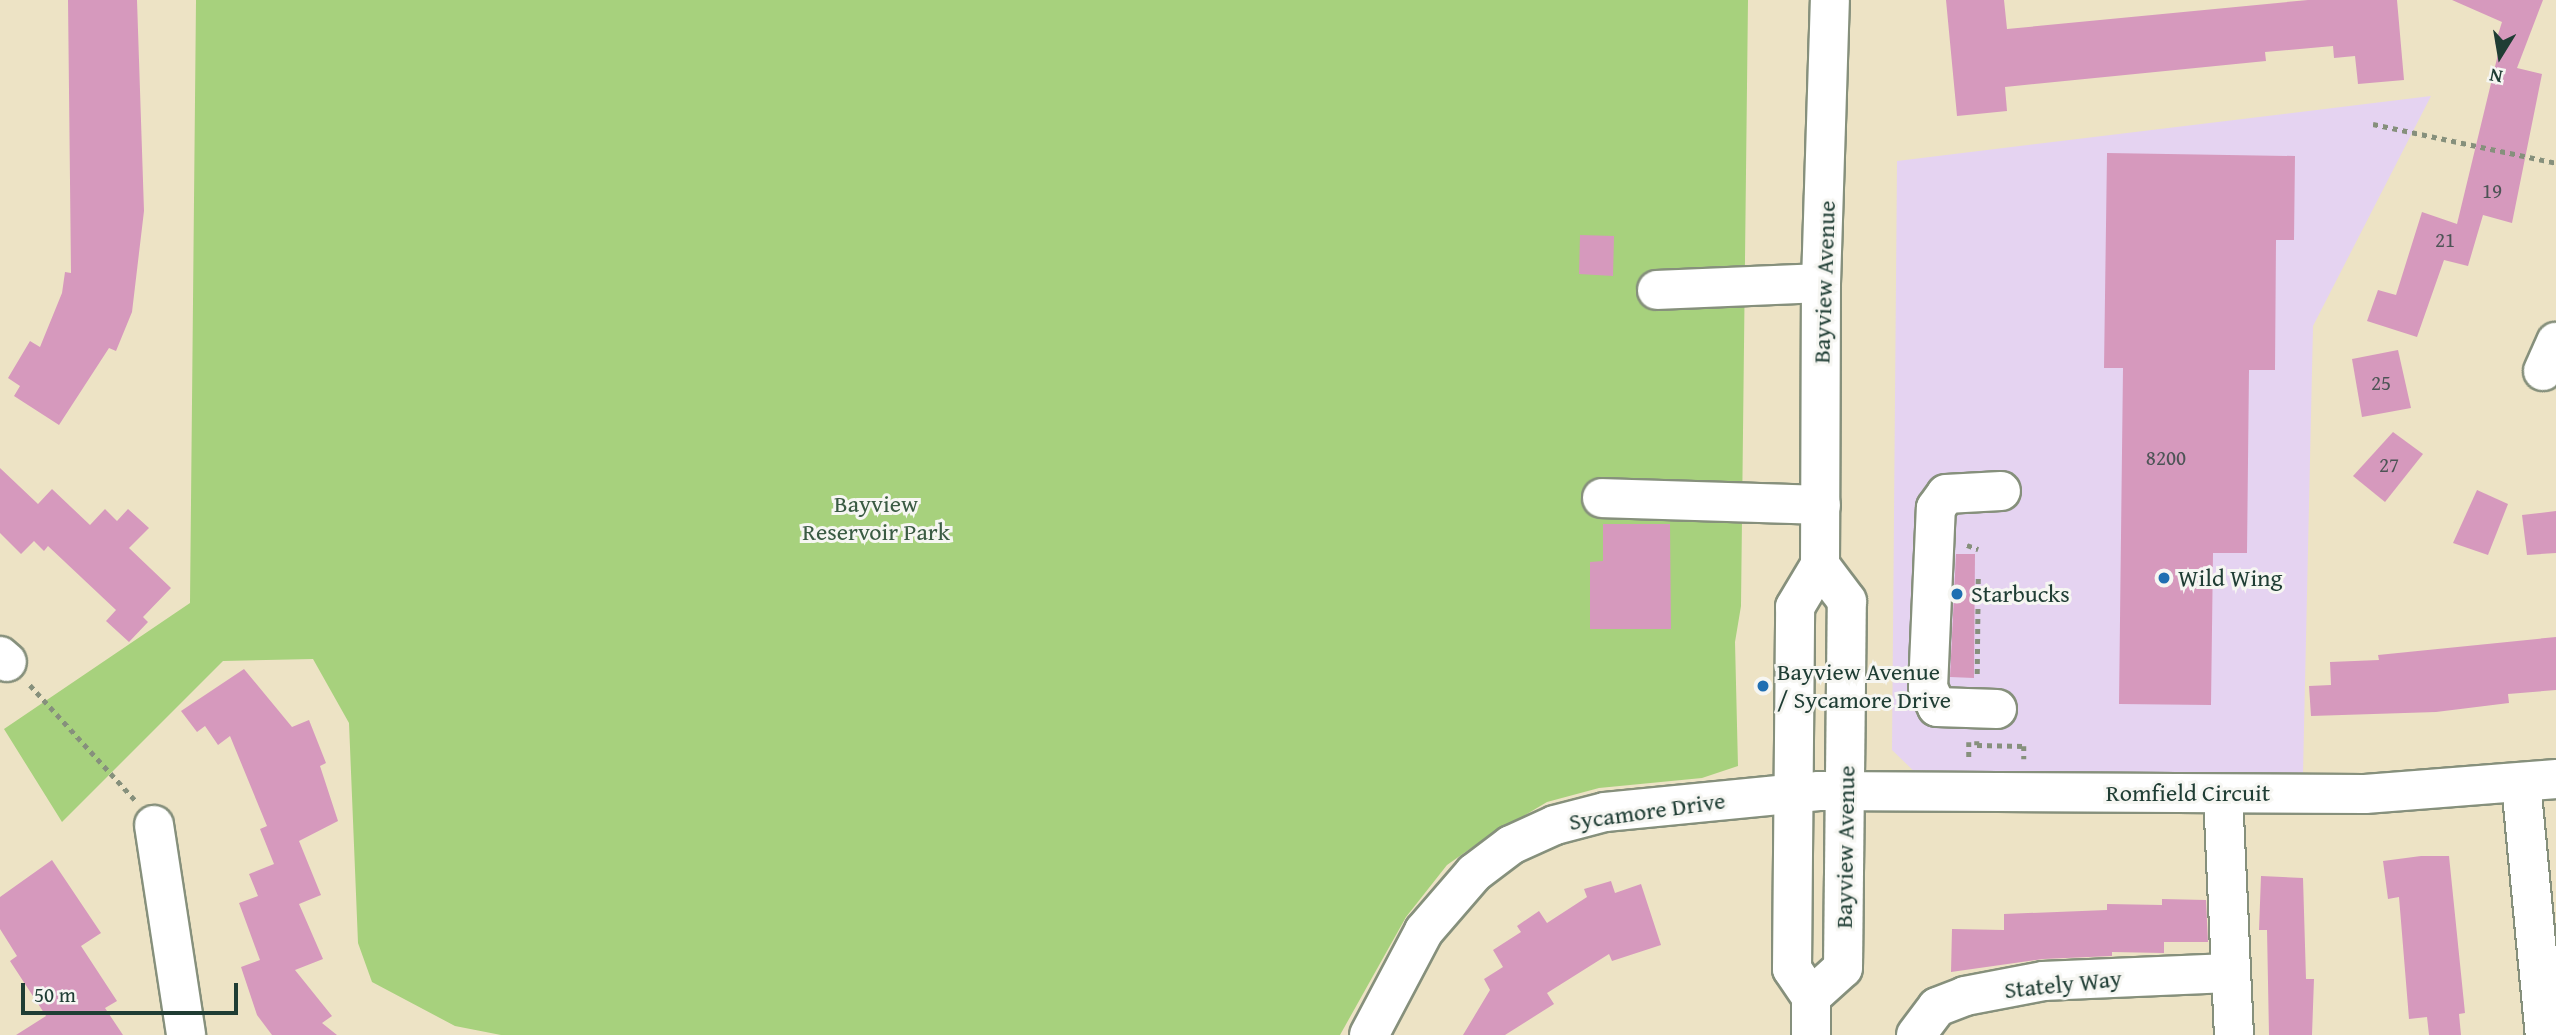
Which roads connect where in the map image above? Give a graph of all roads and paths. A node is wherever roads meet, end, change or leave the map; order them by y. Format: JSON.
{"nodes":[{"id":1,"x":1830,"y":0,"type":"edge"},
{"id":2,"x":2373,"y":124,"type":"dead end"},
{"id":3,"x":2556,"y":163,"type":"edge"},
{"id":4,"x":1821,"y":283,"type":"junction"},
{"id":5,"x":1657,"y":290,"type":"dead end"},
{"id":6,"x":2001,"y":491,"type":"dead end"},
{"id":7,"x":1602,"y":498,"type":"dead end"},
{"id":8,"x":1821,"y":505,"type":"junction"},
{"id":9,"x":1820,"y":565,"type":"junction"},
{"id":10,"x":1978,"y":578,"type":"dead end"},
{"id":11,"x":4,"y":659,"type":"edge"},
{"id":12,"x":1987,"y":698,"type":"joint"},
{"id":13,"x":1977,"y":741,"type":"dead end"},
{"id":14,"x":1969,"y":746,"type":"dead end"},
{"id":15,"x":1969,"y":762,"type":"dead end"},
{"id":16,"x":2024,"y":763,"type":"dead end"},
{"id":17,"x":2538,"y":781,"type":"edge"},
{"id":18,"x":1819,"y":791,"type":"junction"},
{"id":19,"x":2223,"y":794,"type":"junction"},
{"id":20,"x":154,"y":825,"type":"joint"},
{"id":21,"x":2228,"y":972,"type":"junction"},
{"id":22,"x":1811,"y":997,"type":"junction"},
{"id":23,"x":186,"y":1035,"type":"edge"},
{"id":24,"x":1368,"y":1035,"type":"edge"},
{"id":25,"x":1811,"y":1035,"type":"edge"},
{"id":26,"x":1916,"y":1035,"type":"edge"},
{"id":27,"x":2234,"y":1035,"type":"edge"},
{"id":28,"x":2545,"y":1035,"type":"edge"}],
"edges":[{"from":1,"to":4,"type":"street","name":"Bayview Avenue"},
{"from":2,"to":3,"type":"path"},
{"from":4,"to":5,"type":"street"},
{"from":4,"to":8,"type":"street","name":"Bayview Avenue"},
{"from":6,"to":12,"type":"street"},
{"from":7,"to":8,"type":"street"},
{"from":8,"to":9,"type":"street","name":"Bayview Avenue"},
{"from":9,"to":18,"type":"street","name":"Bayview Avenue"},
{"from":9,"to":18,"type":"street","name":"Bayview Avenue"},
{"from":10,"to":12,"type":"path"},
{"from":11,"to":20,"type":"path"},
{"from":13,"to":16,"type":"path"},
{"from":14,"to":15,"type":"path"},
{"from":17,"to":19,"type":"street","name":"Romfield Circuit"},
{"from":17,"to":28,"type":"street"},
{"from":18,"to":19,"type":"street","name":"Romfield Circuit"},
{"from":18,"to":22,"type":"street","name":"Bayview Avenue"},
{"from":18,"to":22,"type":"street","name":"Bayview Avenue"},
{"from":18,"to":24,"type":"street","name":"Sycamore Drive"},
{"from":19,"to":21,"type":"street"},
{"from":20,"to":23,"type":"street"},
{"from":21,"to":26,"type":"street","name":"Stately Way"},
{"from":21,"to":27,"type":"street"},
{"from":22,"to":25,"type":"street"}]}
